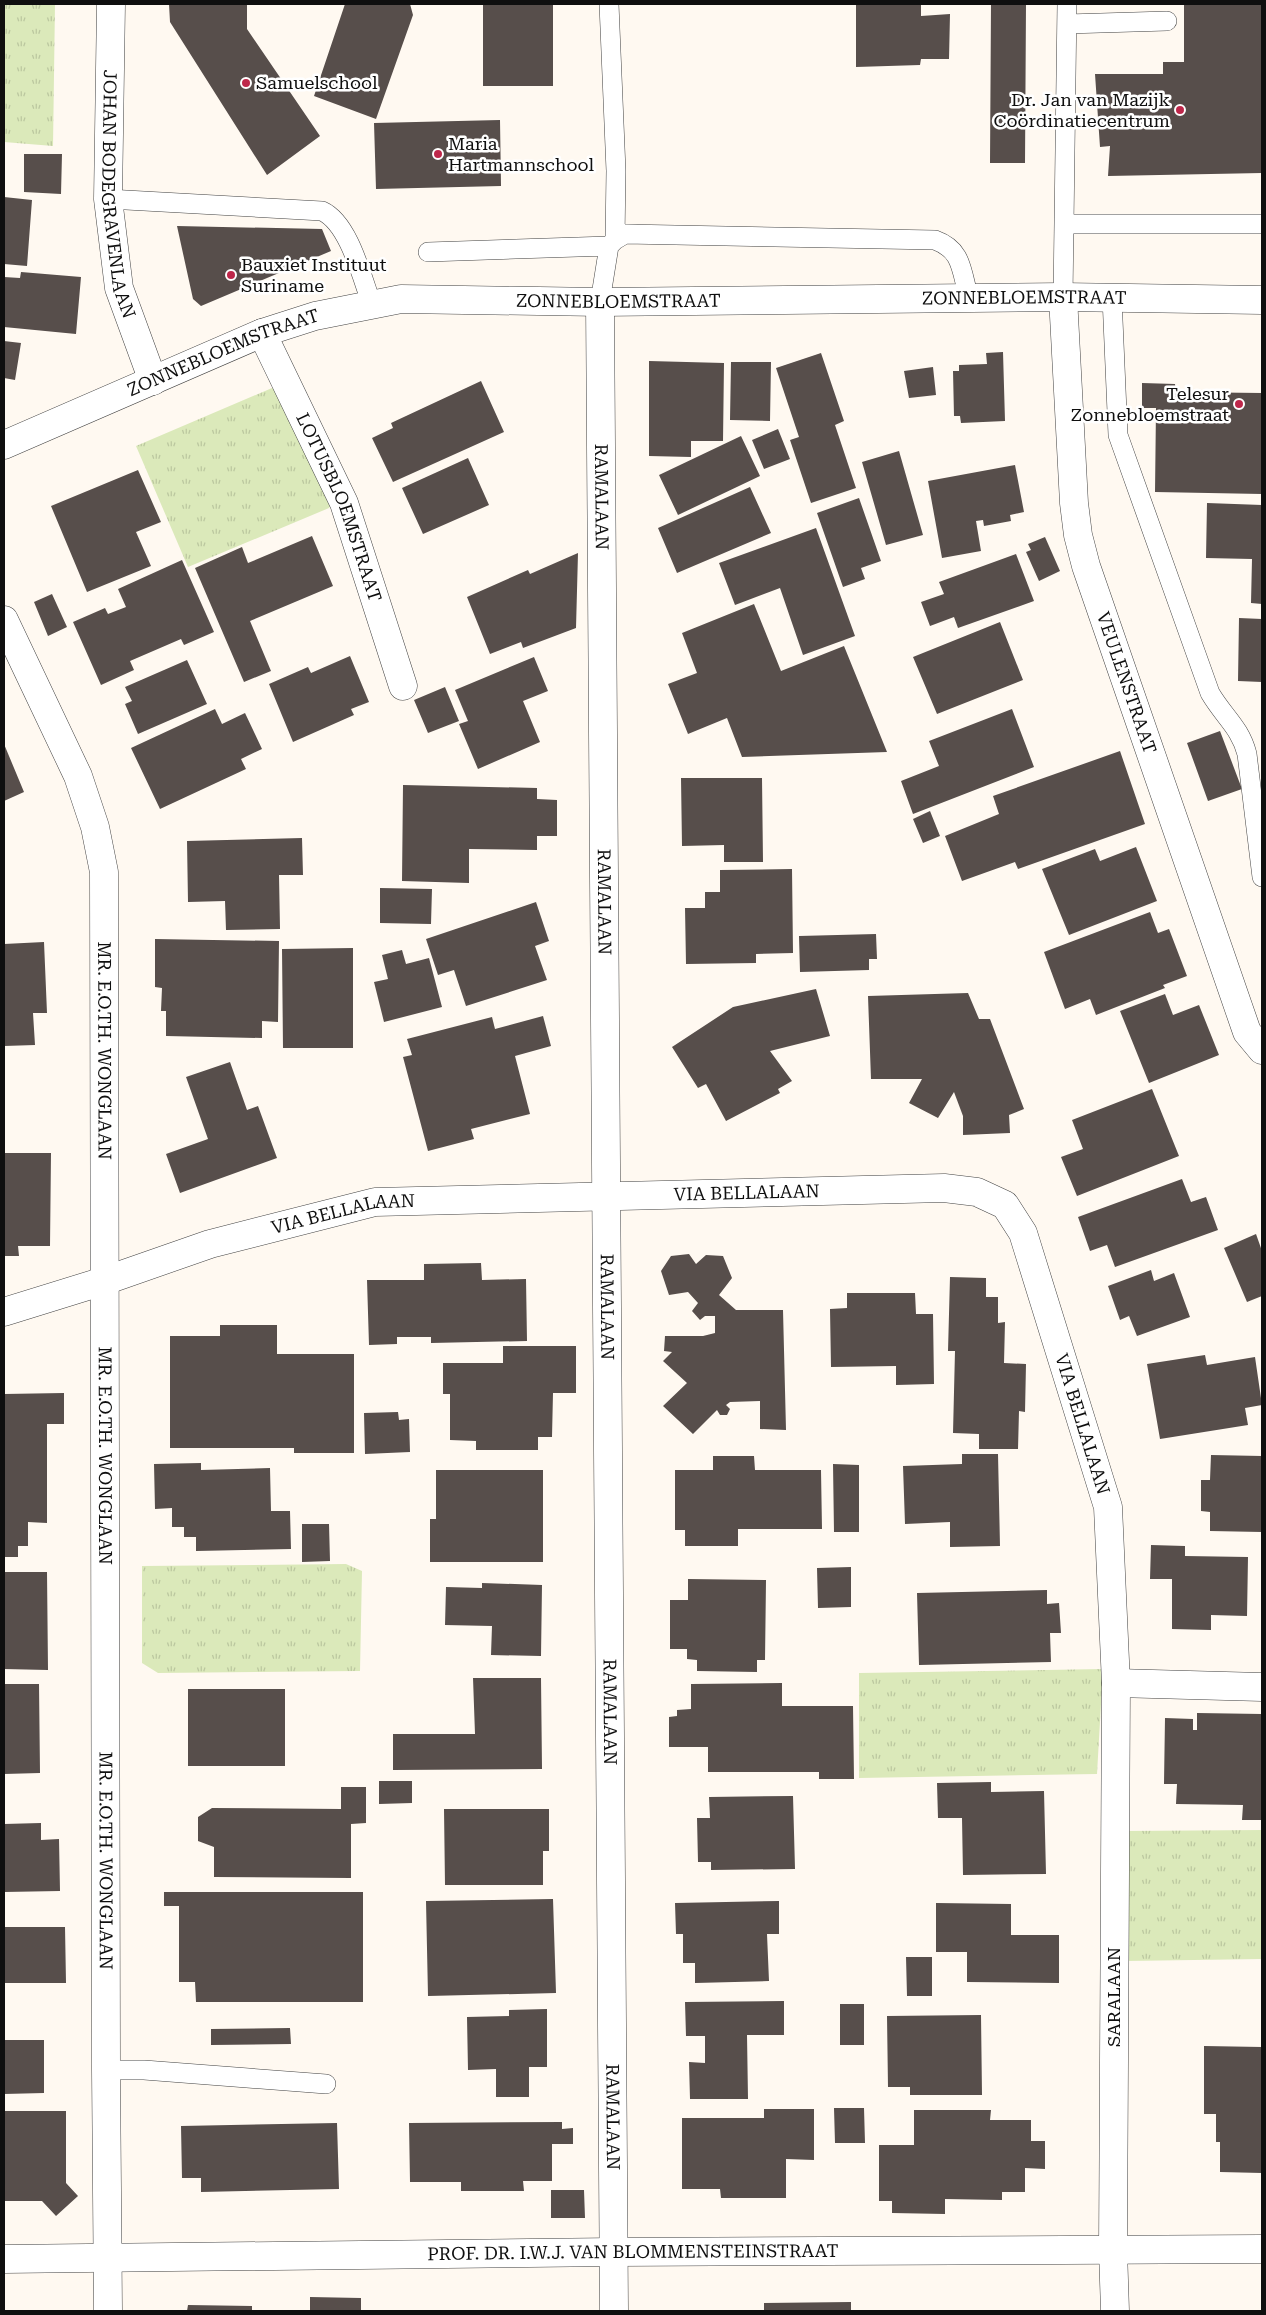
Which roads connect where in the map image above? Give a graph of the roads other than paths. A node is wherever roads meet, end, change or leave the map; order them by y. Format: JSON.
{"nodes":[{"id":1,"x":111,"y":4,"type":"edge"},
{"id":2,"x":609,"y":4,"type":"edge"},
{"id":3,"x":1067,"y":4,"type":"edge"},
{"id":4,"x":1167,"y":20,"type":"dead end"},
{"id":5,"x":1067,"y":24,"type":"junction"},
{"id":6,"x":108,"y":199,"type":"junction"},
{"id":7,"x":1064,"y":224,"type":"junction"},
{"id":8,"x":1262,"y":224,"type":"edge"},
{"id":9,"x":612,"y":243,"type":"junction"},
{"id":10,"x":428,"y":252,"type":"dead end"},
{"id":11,"x":1063,"y":296,"type":"junction"},
{"id":12,"x":1112,"y":297,"type":"junction"},
{"id":13,"x":969,"y":298,"type":"junction"},
{"id":14,"x":1262,"y":300,"type":"edge"},
{"id":15,"x":600,"y":302,"type":"junction"},
{"id":16,"x":372,"y":305,"type":"junction"},
{"id":17,"x":262,"y":333,"type":"junction"},
{"id":18,"x":153,"y":380,"type":"junction"},
{"id":19,"x":4,"y":445,"type":"edge"},
{"id":20,"x":4,"y":620,"type":"edge"},
{"id":21,"x":403,"y":686,"type":"dead end"},
{"id":22,"x":1262,"y":877,"type":"edge"},
{"id":23,"x":1262,"y":1050,"type":"edge"},
{"id":24,"x":605,"y":1196,"type":"junction"},
{"id":25,"x":104,"y":1281,"type":"junction"},
{"id":26,"x":4,"y":1312,"type":"edge"},
{"id":27,"x":1116,"y":1683,"type":"junction"},
{"id":28,"x":1262,"y":1687,"type":"edge"},
{"id":29,"x":106,"y":2070,"type":"junction"},
{"id":30,"x":326,"y":2084,"type":"dead end"},
{"id":31,"x":1262,"y":2248,"type":"edge"},
{"id":32,"x":1113,"y":2250,"type":"junction"},
{"id":33,"x":613,"y":2252,"type":"junction"},
{"id":34,"x":106,"y":2258,"type":"junction"},
{"id":35,"x":4,"y":2259,"type":"edge"},
{"id":36,"x":108,"y":2311,"type":"edge"},
{"id":37,"x":614,"y":2311,"type":"edge"},
{"id":38,"x":1114,"y":2311,"type":"edge"}],
"edges":[{"from":1,"to":6,"type":"street","name":"JOHAN BODEGRAVENLAAN"},
{"from":2,"to":9,"type":"lane"},
{"from":3,"to":5,"type":"lane"},
{"from":4,"to":5,"type":"lane"},
{"from":5,"to":7,"type":"lane"},
{"from":6,"to":16,"type":"lane"},
{"from":6,"to":18,"type":"street","name":"JOHAN BODEGRAVENLAAN"},
{"from":7,"to":8,"type":"lane"},
{"from":7,"to":11,"type":"lane"},
{"from":9,"to":10,"type":"lane"},
{"from":9,"to":13,"type":"lane"},
{"from":9,"to":15,"type":"lane"},
{"from":11,"to":12,"type":"street","name":"ZONNEBLOEMSTRAAT"},
{"from":11,"to":13,"type":"street","name":"ZONNEBLOEMSTRAAT"},
{"from":11,"to":23,"type":"street","name":"VEULENSTRAAT"},
{"from":12,"to":14,"type":"street","name":"ZONNEBLOEMSTRAAT"},
{"from":12,"to":22,"type":"lane"},
{"from":13,"to":15,"type":"street","name":"ZONNEBLOEMSTRAAT"},
{"from":15,"to":16,"type":"street","name":"ZONNEBLOEMSTRAAT"},
{"from":15,"to":24,"type":"street","name":"RAMALAAN"},
{"from":16,"to":17,"type":"street","name":"ZONNEBLOEMSTRAAT"},
{"from":17,"to":18,"type":"street","name":"ZONNEBLOEMSTRAAT"},
{"from":17,"to":21,"type":"street","name":"LOTUSBLOEMSTRAAT"},
{"from":18,"to":19,"type":"street","name":"ZONNEBLOEMSTRAAT"},
{"from":20,"to":25,"type":"street","name":"MR. E.O.TH. WONGLAAN"},
{"from":24,"to":25,"type":"street","name":"VIA BELLALAAN"},
{"from":24,"to":27,"type":"street","name":"VIA BELLALAAN"},
{"from":24,"to":33,"type":"street","name":"RAMALAAN"},
{"from":25,"to":26,"type":"street","name":"VIA BELLALAAN"},
{"from":25,"to":29,"type":"street","name":"MR. E.O.TH. WONGLAAN"},
{"from":27,"to":28,"type":"street"},
{"from":27,"to":32,"type":"street","name":"SARALAAN"},
{"from":29,"to":30,"type":"lane"},
{"from":29,"to":34,"type":"street","name":"MR. E.O.TH. WONGLAAN"},
{"from":31,"to":32,"type":"street","name":"PROF. DR. I.W.J. VAN BLOMMENSTEINSTRAAT"},
{"from":32,"to":33,"type":"street","name":"PROF. DR. I.W.J. VAN BLOMMENSTEINSTRAAT"},
{"from":32,"to":38,"type":"street","name":"SARALAAN"},
{"from":33,"to":34,"type":"street","name":"PROF. DR. I.W.J. VAN BLOMMENSTEINSTRAAT"},
{"from":33,"to":37,"type":"street","name":"RAMALAAN"},
{"from":34,"to":35,"type":"street","name":"PROF. DR. I.W.J. VAN BLOMMENSTEINSTRAAT"},
{"from":34,"to":36,"type":"street","name":"MR. E.O.TH. WONGLAAN"}]}
